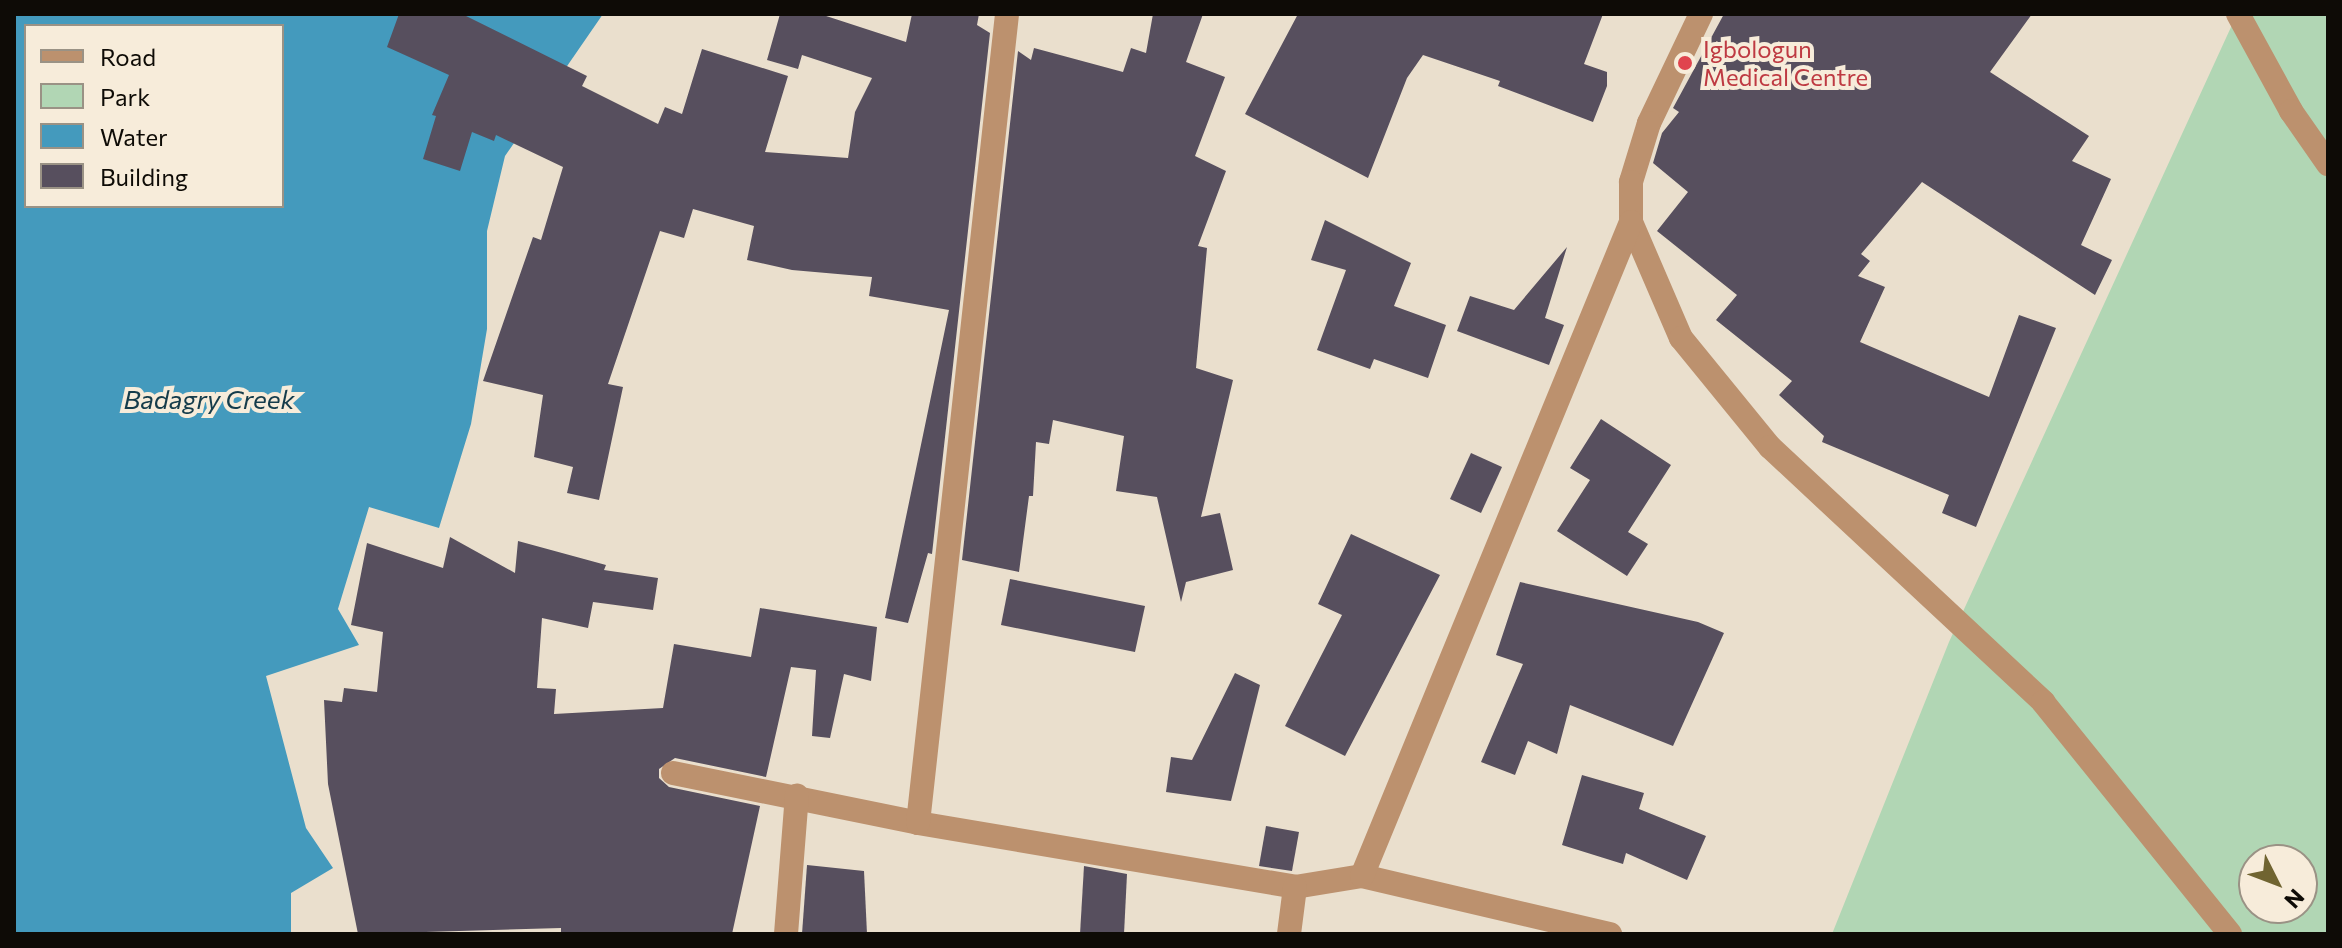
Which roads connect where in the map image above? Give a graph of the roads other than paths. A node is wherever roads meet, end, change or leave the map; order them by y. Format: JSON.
{"nodes":[{"id":1,"x":1007,"y":14,"type":"edge"},
{"id":2,"x":1701,"y":14,"type":"edge"},
{"id":3,"x":2238,"y":14,"type":"edge"},
{"id":4,"x":2328,"y":164,"type":"edge"},
{"id":5,"x":1631,"y":222,"type":"junction"},
{"id":6,"x":673,"y":773,"type":"dead end"},
{"id":7,"x":797,"y":795,"type":"junction"},
{"id":8,"x":918,"y":823,"type":"junction"},
{"id":9,"x":1362,"y":876,"type":"junction"},
{"id":10,"x":1295,"y":887,"type":"junction"},
{"id":11,"x":786,"y":934,"type":"edge"},
{"id":12,"x":1289,"y":934,"type":"edge"},
{"id":13,"x":1610,"y":934,"type":"edge"},
{"id":14,"x":2230,"y":934,"type":"edge"}],
"edges":[{"from":1,"to":8,"type":"street"},
{"from":2,"to":5,"type":"street"},
{"from":3,"to":4,"type":"street"},
{"from":5,"to":9,"type":"street"},
{"from":5,"to":14,"type":"street"},
{"from":6,"to":7,"type":"street"},
{"from":7,"to":8,"type":"street"},
{"from":7,"to":11,"type":"street"},
{"from":8,"to":10,"type":"street"},
{"from":9,"to":10,"type":"street"},
{"from":9,"to":13,"type":"street"},
{"from":10,"to":12,"type":"street"}]}
